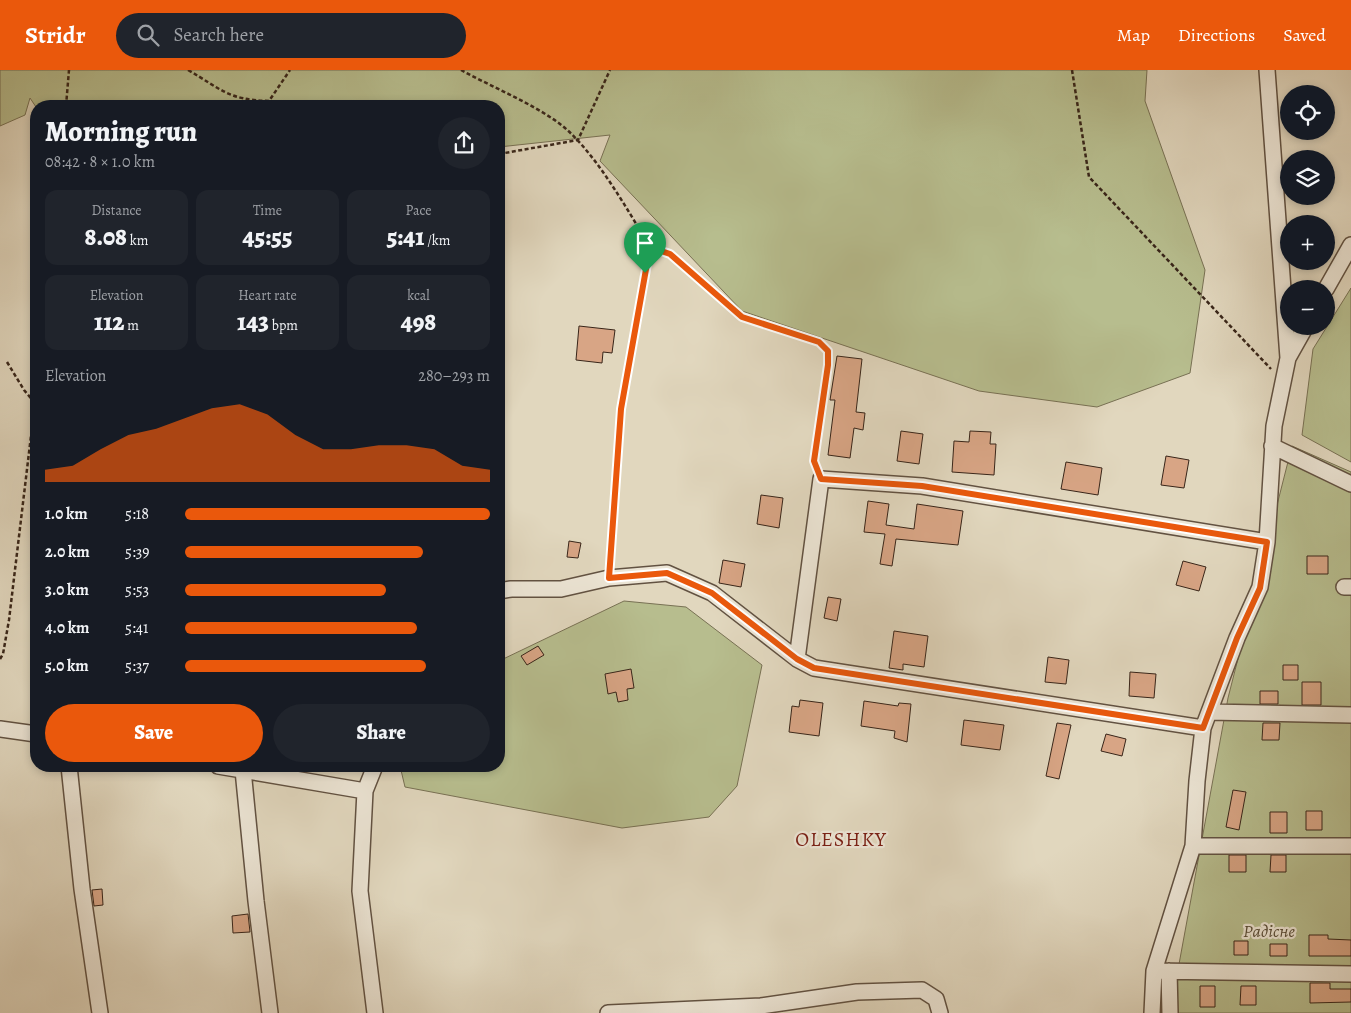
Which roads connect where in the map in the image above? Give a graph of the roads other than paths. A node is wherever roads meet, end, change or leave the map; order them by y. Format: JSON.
{"nodes":[{"id":1,"x":1267,"y":70,"type":"edge"},
{"id":2,"x":1351,"y":246,"type":"edge"},
{"id":3,"x":1332,"y":280,"type":"edge"},
{"id":4,"x":1301,"y":335,"type":"edge"},
{"id":5,"x":1288,"y":358,"type":"junction"},
{"id":6,"x":1272,"y":446,"type":"junction"},
{"id":7,"x":1351,"y":484,"type":"edge"},
{"id":8,"x":1267,"y":542,"type":"junction"},
{"id":9,"x":505,"y":590,"type":"edge"},
{"id":10,"x":797,"y":659,"type":"junction"},
{"id":11,"x":1209,"y":712,"type":"junction"},
{"id":12,"x":1351,"y":715,"type":"edge"},
{"id":13,"x":1203,"y":728,"type":"junction"},
{"id":14,"x":0,"y":730,"type":"edge"},
{"id":15,"x":30,"y":733,"type":"edge"},
{"id":16,"x":70,"y":772,"type":"edge"},
{"id":17,"x":242,"y":772,"type":"edge"},
{"id":18,"x":254,"y":772,"type":"edge"},
{"id":19,"x":373,"y":772,"type":"edge"},
{"id":20,"x":365,"y":791,"type":"junction"},
{"id":21,"x":1193,"y":846,"type":"junction"},
{"id":22,"x":1351,"y":846,"type":"edge"},
{"id":23,"x":1154,"y":971,"type":"junction"},
{"id":24,"x":1170,"y":971,"type":"junction"},
{"id":25,"x":1351,"y":974,"type":"edge"},
{"id":26,"x":100,"y":1013,"type":"edge"},
{"id":27,"x":270,"y":1013,"type":"edge"},
{"id":28,"x":375,"y":1013,"type":"edge"},
{"id":29,"x":608,"y":1013,"type":"edge"},
{"id":30,"x":940,"y":1013,"type":"edge"},
{"id":31,"x":1152,"y":1013,"type":"edge"},
{"id":32,"x":1170,"y":1013,"type":"edge"}],
"edges":[{"from":1,"to":5,"type":"street"},
{"from":2,"to":3,"type":"street"},
{"from":4,"to":5,"type":"street"},
{"from":5,"to":6,"type":"street"},
{"from":6,"to":7,"type":"street"},
{"from":6,"to":8,"type":"street"},
{"from":8,"to":10,"type":"street"},
{"from":8,"to":11,"type":"street"},
{"from":9,"to":10,"type":"street"},
{"from":10,"to":13,"type":"street"},
{"from":11,"to":12,"type":"street"},
{"from":11,"to":13,"type":"street"},
{"from":13,"to":21,"type":"street"},
{"from":14,"to":15,"type":"street"},
{"from":16,"to":26,"type":"street"},
{"from":17,"to":27,"type":"street"},
{"from":18,"to":20,"type":"street"},
{"from":19,"to":20,"type":"street"},
{"from":20,"to":28,"type":"street"},
{"from":21,"to":22,"type":"street"},
{"from":21,"to":23,"type":"street"},
{"from":23,"to":24,"type":"street"},
{"from":23,"to":31,"type":"street"},
{"from":24,"to":25,"type":"street"},
{"from":24,"to":32,"type":"street"},
{"from":29,"to":30,"type":"street"}]}
